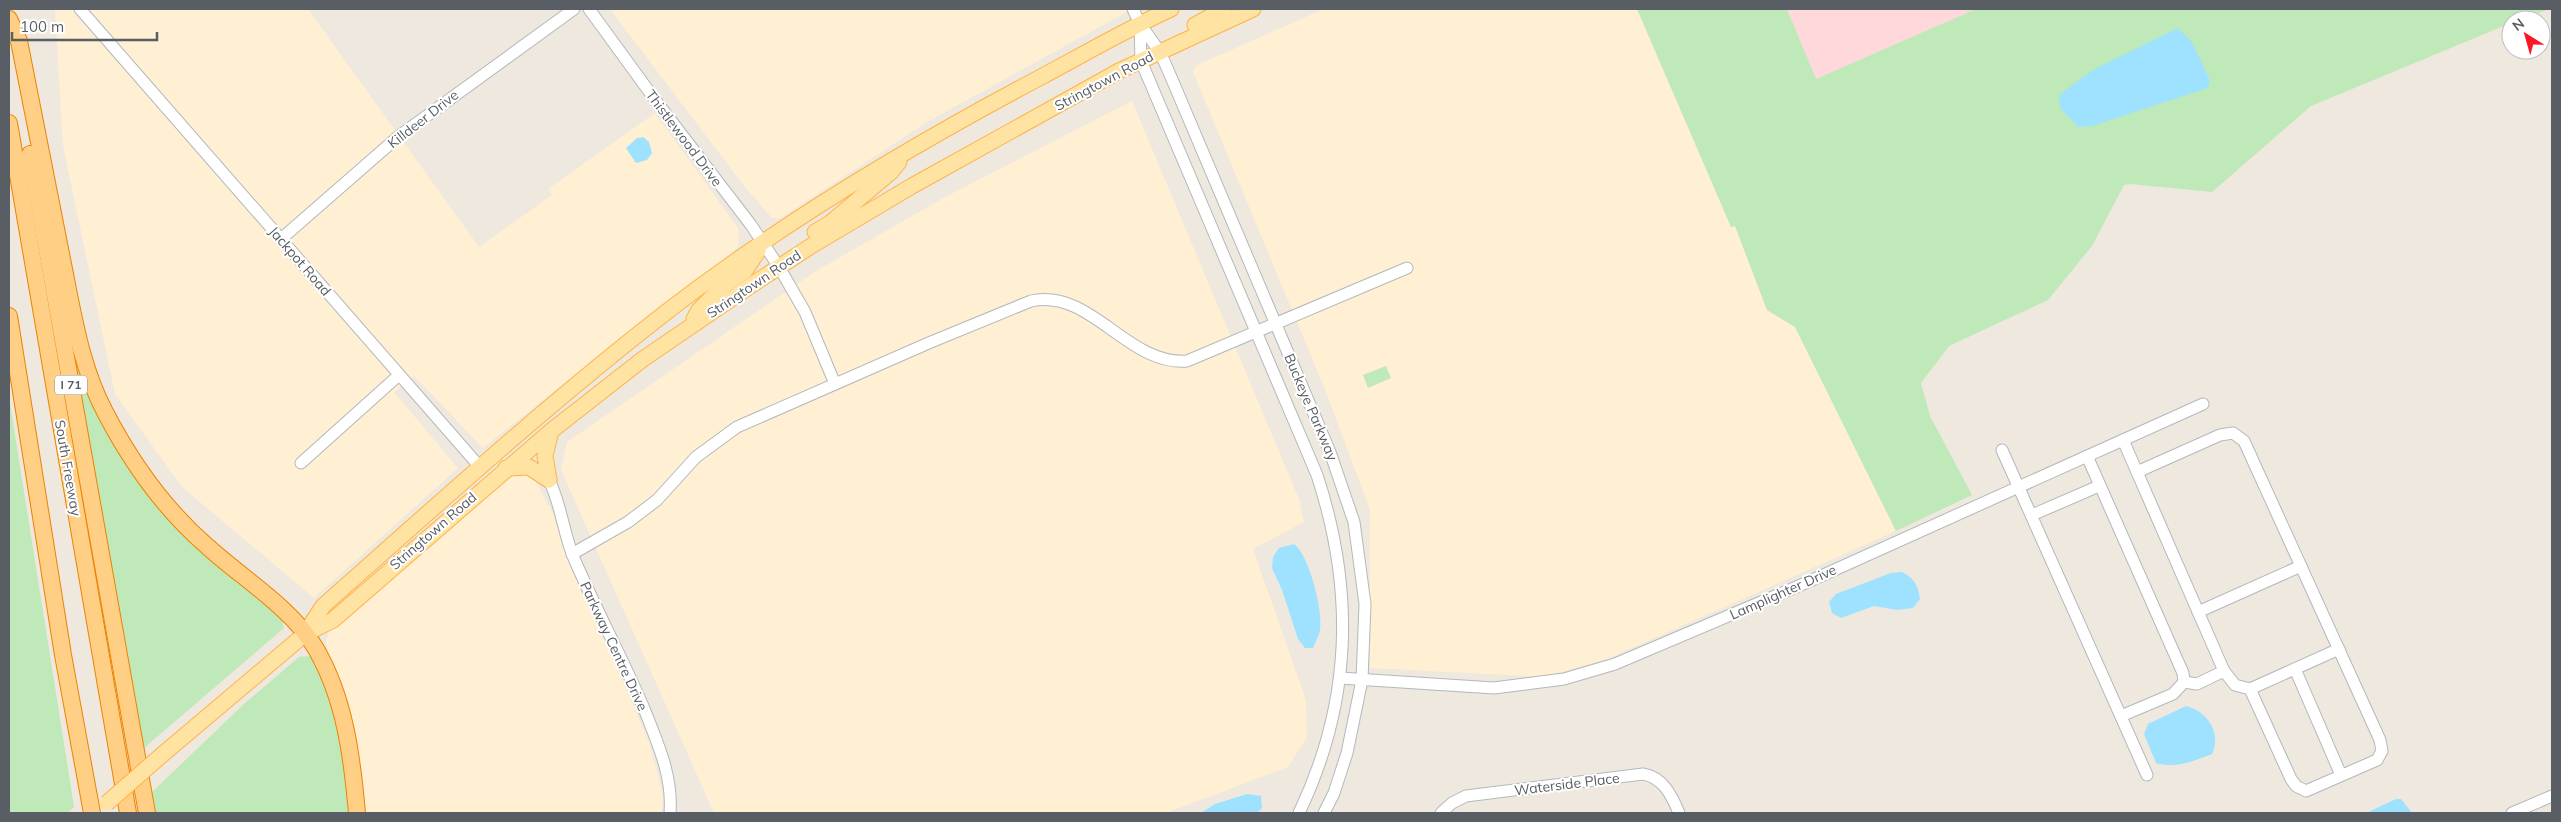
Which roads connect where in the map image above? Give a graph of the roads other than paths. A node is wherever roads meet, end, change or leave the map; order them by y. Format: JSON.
{"nodes":[{"id":1,"x":80,"y":9,"type":"edge"},
{"id":2,"x":574,"y":9,"type":"edge"},
{"id":3,"x":589,"y":9,"type":"edge"},
{"id":4,"x":1133,"y":9,"type":"edge"},
{"id":5,"x":1171,"y":9,"type":"edge"},
{"id":6,"x":1224,"y":9,"type":"edge"},
{"id":7,"x":1253,"y":9,"type":"edge"},
{"id":8,"x":9,"y":19,"type":"edge"},
{"id":9,"x":1140,"y":24,"type":"junction"},
{"id":10,"x":9,"y":26,"type":"edge"},
{"id":11,"x":1157,"y":48,"type":"junction"},
{"id":12,"x":1141,"y":61,"type":"junction"},
{"id":13,"x":9,"y":123,"type":"edge"},
{"id":14,"x":907,"y":151,"type":"junction"},
{"id":15,"x":281,"y":239,"type":"junction"},
{"id":16,"x":764,"y":243,"type":"junction"},
{"id":17,"x":779,"y":267,"type":"junction"},
{"id":18,"x":1407,"y":268,"type":"dead end"},
{"id":19,"x":9,"y":316,"type":"edge"},
{"id":20,"x":1276,"y":322,"type":"junction"},
{"id":21,"x":690,"y":327,"type":"junction"},
{"id":22,"x":1257,"y":331,"type":"junction"},
{"id":23,"x":399,"y":375,"type":"junction"},
{"id":24,"x":835,"y":384,"type":"junction"},
{"id":25,"x":2203,"y":404,"type":"dead end"},
{"id":26,"x":551,"y":430,"type":"junction"},
{"id":27,"x":2123,"y":440,"type":"junction"},
{"id":28,"x":2002,"y":450,"type":"dead end"},
{"id":29,"x":2087,"y":456,"type":"junction"},
{"id":30,"x":301,"y":463,"type":"dead end"},
{"id":31,"x":480,"y":467,"type":"junction"},
{"id":32,"x":506,"y":468,"type":"junction"},
{"id":33,"x":2137,"y":472,"type":"junction"},
{"id":34,"x":549,"y":480,"type":"junction"},
{"id":35,"x":2099,"y":486,"type":"junction"},
{"id":36,"x":2018,"y":487,"type":"junction"},
{"id":37,"x":2032,"y":515,"type":"junction"},
{"id":38,"x":572,"y":554,"type":"junction"},
{"id":39,"x":2301,"y":566,"type":"junction"},
{"id":40,"x":391,"y":569,"type":"junction"},
{"id":41,"x":2198,"y":612,"type":"junction"},
{"id":42,"x":305,"y":634,"type":"junction"},
{"id":43,"x":2338,"y":649,"type":"junction"},
{"id":44,"x":2295,"y":668,"type":"junction"},
{"id":45,"x":2224,"y":671,"type":"junction"},
{"id":46,"x":1340,"y":678,"type":"junction"},
{"id":47,"x":1362,"y":680,"type":"junction"},
{"id":48,"x":2184,"y":682,"type":"junction"},
{"id":49,"x":2250,"y":689,"type":"junction"},
{"id":50,"x":2121,"y":716,"type":"junction"},
{"id":51,"x":2146,"y":775,"type":"dead end"},
{"id":52,"x":2341,"y":775,"type":"junction"},
{"id":53,"x":2552,"y":796,"type":"edge"},
{"id":54,"x":93,"y":813,"type":"edge"},
{"id":55,"x":128,"y":813,"type":"edge"},
{"id":56,"x":147,"y":813,"type":"edge"},
{"id":57,"x":357,"y":813,"type":"edge"},
{"id":58,"x":670,"y":813,"type":"edge"},
{"id":59,"x":1300,"y":813,"type":"edge"},
{"id":60,"x":1324,"y":813,"type":"edge"},
{"id":61,"x":1441,"y":813,"type":"edge"},
{"id":62,"x":1679,"y":813,"type":"edge"},
{"id":63,"x":2512,"y":813,"type":"edge"}],
"edges":[{"from":1,"to":15,"type":"street","name":"Jackpot Road"},
{"from":2,"to":15,"type":"street","name":"Killdeer Drive"},
{"from":3,"to":16,"type":"street","name":"Thistlewood Drive"},
{"from":4,"to":9,"type":"street","name":"Buckeye Parkway"},
{"from":5,"to":9,"type":"main road","name":"Stringtown Road"},
{"from":6,"to":11,"type":"main road"},
{"from":7,"to":11,"type":"main road","name":"Stringtown Road"},
{"from":8,"to":42,"type":"highway"},
{"from":9,"to":11,"type":"street","name":"Buckeye Parkway"},
{"from":9,"to":12,"type":"street","name":"Buckeye Parkway"},
{"from":9,"to":14,"type":"main road","name":"Stringtown Road"},
{"from":10,"to":56,"type":"highway","number":"I 71"},
{"from":11,"to":12,"type":"main road","name":"Stringtown Road"},
{"from":11,"to":20,"type":"street","name":"Buckeye Parkway"},
{"from":12,"to":17,"type":"main road","name":"Stringtown Road"},
{"from":12,"to":22,"type":"street","name":"Buckeye Parkway"},
{"from":13,"to":55,"type":"highway","name":"South Freeway","number":"I 71"},
{"from":14,"to":16,"type":"main road","name":"Stringtown Road"},
{"from":14,"to":17,"type":"main road"},
{"from":15,"to":23,"type":"street","name":"Jackpot Road"},
{"from":16,"to":17,"type":"street","name":"Thistlewood Drive"},
{"from":16,"to":21,"type":"main road"},
{"from":16,"to":31,"type":"main road","name":"Stringtown Road"},
{"from":17,"to":21,"type":"main road","name":"Stringtown Road"},
{"from":17,"to":24,"type":"street","name":"Thistlewood Drive"},
{"from":18,"to":20,"type":"street"},
{"from":19,"to":54,"type":"highway"},
{"from":20,"to":22,"type":"street"},
{"from":20,"to":47,"type":"street","name":"Buckeye Parkway"},
{"from":21,"to":26,"type":"main road","name":"Stringtown Road"},
{"from":22,"to":24,"type":"street"},
{"from":22,"to":46,"type":"street","name":"Buckeye Parkway"},
{"from":23,"to":30,"type":"street"},
{"from":23,"to":31,"type":"street","name":"Jackpot Road"},
{"from":24,"to":38,"type":"street"},
{"from":25,"to":27,"type":"street","name":"Lamplighter Drive"},
{"from":26,"to":32,"type":"main road","name":"Stringtown Road"},
{"from":26,"to":34,"type":"main road"},
{"from":27,"to":29,"type":"street","name":"Lamplighter Drive"},
{"from":27,"to":33,"type":"street"},
{"from":28,"to":36,"type":"street"},
{"from":29,"to":35,"type":"street"},
{"from":29,"to":36,"type":"street","name":"Lamplighter Drive"},
{"from":31,"to":40,"type":"main road"},
{"from":31,"to":42,"type":"main road","name":"Stringtown Road"},
{"from":32,"to":34,"type":"main road"},
{"from":32,"to":40,"type":"main road","name":"Stringtown Road"},
{"from":33,"to":39,"type":"street"},
{"from":33,"to":41,"type":"street"},
{"from":34,"to":38,"type":"street","name":"Parkway Centre Drive"},
{"from":35,"to":37,"type":"street"},
{"from":35,"to":48,"type":"street"},
{"from":36,"to":37,"type":"street"},
{"from":36,"to":47,"type":"street","name":"Lamplighter Drive"},
{"from":37,"to":50,"type":"street"},
{"from":38,"to":58,"type":"street","name":"Parkway Centre Drive"},
{"from":39,"to":41,"type":"street"},
{"from":39,"to":43,"type":"street"},
{"from":40,"to":42,"type":"main road","name":"Stringtown Road"},
{"from":41,"to":45,"type":"street"},
{"from":42,"to":54,"type":"main road","name":"Stringtown Road","bridge":true},
{"from":42,"to":57,"type":"highway"},
{"from":43,"to":44,"type":"street"},
{"from":43,"to":52,"type":"street"},
{"from":44,"to":49,"type":"street"},
{"from":44,"to":52,"type":"street"},
{"from":45,"to":48,"type":"street"},
{"from":45,"to":49,"type":"street"},
{"from":46,"to":47,"type":"street","name":"Lamplighter Drive"},
{"from":46,"to":59,"type":"street","name":"Buckeye Parkway"},
{"from":47,"to":60,"type":"street","name":"Buckeye Parkway"},
{"from":48,"to":50,"type":"street"},
{"from":49,"to":52,"type":"street"},
{"from":50,"to":51,"type":"street"},
{"from":53,"to":63,"type":"street"},
{"from":61,"to":62,"type":"street","name":"Waterside Place"}]}
